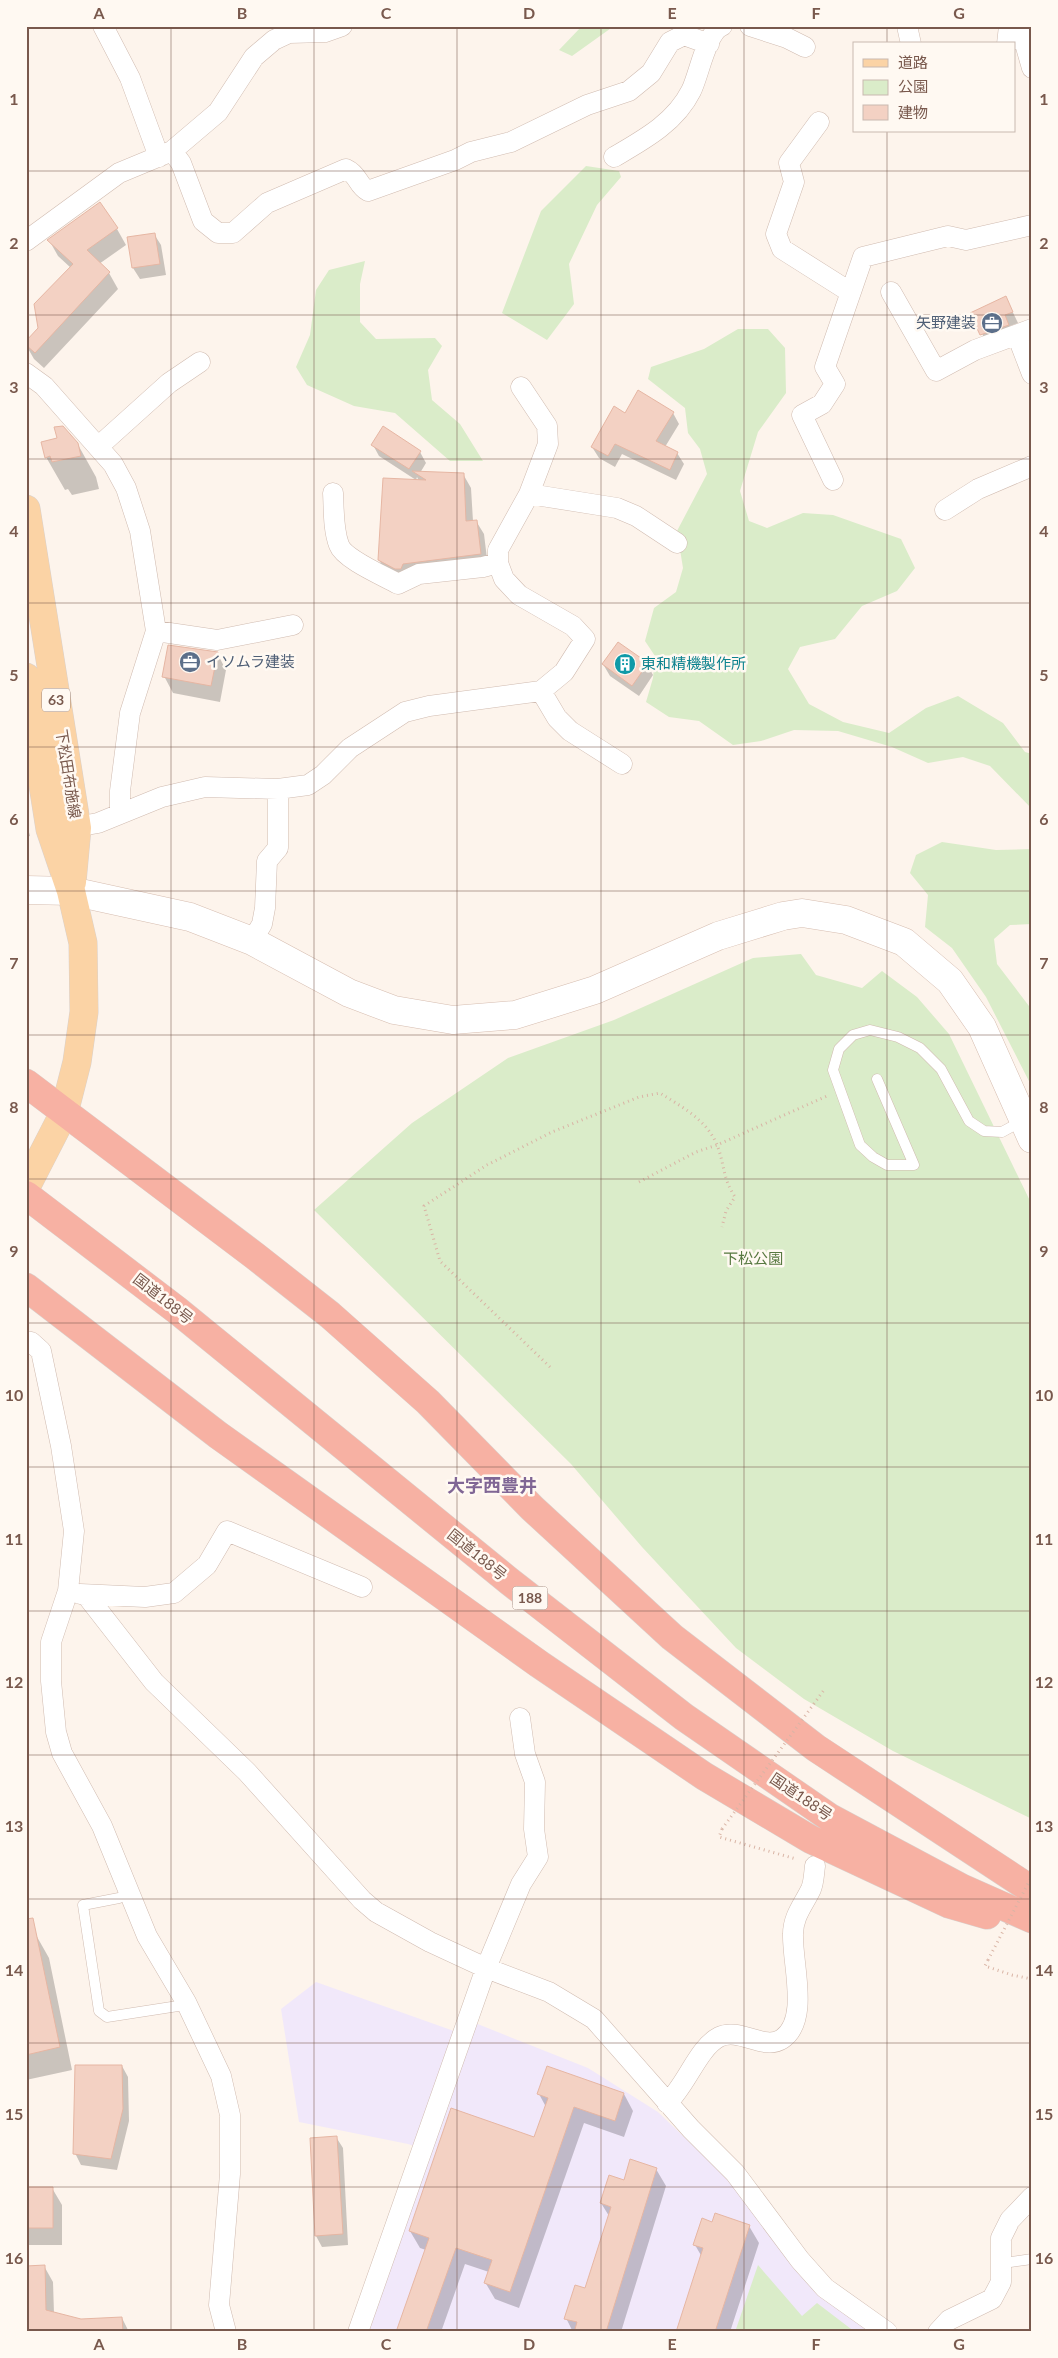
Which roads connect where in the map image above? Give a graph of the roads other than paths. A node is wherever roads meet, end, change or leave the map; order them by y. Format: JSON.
{"nodes":[{"id":1,"x":103,"y":26,"type":"edge"},
{"id":2,"x":342,"y":26,"type":"edge"},
{"id":3,"x":722,"y":26,"type":"edge"},
{"id":4,"x":750,"y":26,"type":"edge"},
{"id":5,"x":907,"y":26,"type":"edge"},
{"id":6,"x":1009,"y":26,"type":"edge"},
{"id":7,"x":1020,"y":26,"type":"edge"},
{"id":8,"x":911,"y":42,"type":"edge"},
{"id":9,"x":1007,"y":42,"type":"edge"},
{"id":10,"x":709,"y":44,"type":"junction"},
{"id":11,"x":805,"y":47,"type":"dead end"},
{"id":12,"x":1032,"y":68,"type":"edge"},
{"id":13,"x":819,"y":122,"type":"dead end"},
{"id":14,"x":166,"y":154,"type":"junction"},
{"id":15,"x":614,"y":157,"type":"dead end"},
{"id":16,"x":1032,"y":225,"type":"edge"},
{"id":17,"x":26,"y":241,"type":"edge"},
{"id":18,"x":850,"y":292,"type":"junction"},
{"id":19,"x":890,"y":292,"type":"dead end"},
{"id":20,"x":1024,"y":332,"type":"edge"},
{"id":21,"x":200,"y":362,"type":"dead end"},
{"id":22,"x":26,"y":373,"type":"edge"},
{"id":23,"x":1032,"y":374,"type":"edge"},
{"id":24,"x":521,"y":388,"type":"dead end"},
{"id":25,"x":99,"y":446,"type":"junction"},
{"id":26,"x":1032,"y":466,"type":"edge"},
{"id":27,"x":833,"y":480,"type":"dead end"},
{"id":28,"x":333,"y":494,"type":"dead end"},
{"id":29,"x":529,"y":494,"type":"junction"},
{"id":30,"x":26,"y":509,"type":"edge"},
{"id":31,"x":945,"y":510,"type":"dead end"},
{"id":32,"x":677,"y":543,"type":"dead end"},
{"id":33,"x":498,"y":563,"type":"junction"},
{"id":34,"x":293,"y":625,"type":"dead end"},
{"id":35,"x":156,"y":631,"type":"junction"},
{"id":36,"x":26,"y":677,"type":"edge"},
{"id":37,"x":541,"y":691,"type":"junction"},
{"id":38,"x":622,"y":764,"type":"dead end"},
{"id":39,"x":278,"y":788,"type":"junction"},
{"id":40,"x":120,"y":812,"type":"junction"},
{"id":41,"x":77,"y":828,"type":"junction"},
{"id":42,"x":50,"y":830,"type":"junction"},
{"id":43,"x":26,"y":890,"type":"edge"},
{"id":44,"x":71,"y":891,"type":"junction"},
{"id":45,"x":252,"y":941,"type":"junction"},
{"id":46,"x":878,"y":1079,"type":"dead end"},
{"id":47,"x":26,"y":1083,"type":"edge"},
{"id":48,"x":64,"y":1113,"type":"junction"},
{"id":49,"x":1027,"y":1130,"type":"edge"},
{"id":50,"x":26,"y":1187,"type":"edge"},
{"id":51,"x":26,"y":1195,"type":"edge"},
{"id":52,"x":26,"y":1287,"type":"edge"},
{"id":53,"x":26,"y":1341,"type":"edge"},
{"id":54,"x":362,"y":1587,"type":"dead end"},
{"id":55,"x":68,"y":1591,"type":"junction"},
{"id":56,"x":87,"y":1596,"type":"junction"},
{"id":57,"x":520,"y":1718,"type":"dead end"},
{"id":58,"x":815,"y":1866,"type":"road end"},
{"id":59,"x":1032,"y":1890,"type":"edge"},
{"id":60,"x":129,"y":1893,"type":"junction"},
{"id":61,"x":1032,"y":1919,"type":"edge"},
{"id":62,"x":1032,"y":1928,"type":"edge"},
{"id":63,"x":486,"y":1968,"type":"junction"},
{"id":64,"x":186,"y":2002,"type":"junction"},
{"id":65,"x":667,"y":2103,"type":"junction"},
{"id":66,"x":1032,"y":2197,"type":"edge"},
{"id":67,"x":1032,"y":2259,"type":"edge"},
{"id":68,"x":1002,"y":2263,"type":"junction"},
{"id":69,"x":226,"y":2332,"type":"edge"},
{"id":70,"x":358,"y":2332,"type":"edge"},
{"id":71,"x":887,"y":2332,"type":"edge"},
{"id":72,"x":938,"y":2332,"type":"edge"}],
"edges":[{"from":1,"to":14,"type":"street"},
{"from":2,"to":14,"type":"street"},
{"from":3,"to":10,"type":"street"},
{"from":4,"to":11,"type":"street"},
{"from":5,"to":8,"type":"street"},
{"from":6,"to":9,"type":"street"},
{"from":7,"to":12,"type":"street"},
{"from":10,"to":14,"type":"street"},
{"from":10,"to":15,"type":"street"},
{"from":13,"to":18,"type":"street"},
{"from":14,"to":17,"type":"street"},
{"from":16,"to":18,"type":"street"},
{"from":18,"to":27,"type":"street"},
{"from":19,"to":20,"type":"street"},
{"from":20,"to":23,"type":"street"},
{"from":21,"to":25,"type":"street"},
{"from":22,"to":25,"type":"street"},
{"from":24,"to":29,"type":"street"},
{"from":25,"to":35,"type":"street"},
{"from":26,"to":31,"type":"street"},
{"from":28,"to":33,"type":"street"},
{"from":29,"to":32,"type":"street"},
{"from":29,"to":33,"type":"street"},
{"from":30,"to":41,"type":"main road","name":"下松田布施線","number":"63"},
{"from":33,"to":37,"type":"street"},
{"from":34,"to":35,"type":"street"},
{"from":35,"to":40,"type":"street"},
{"from":36,"to":42,"type":"main road","name":"下松田布施線","number":"63"},
{"from":37,"to":38,"type":"street"},
{"from":37,"to":39,"type":"street"},
{"from":39,"to":40,"type":"street"},
{"from":39,"to":45,"type":"street"},
{"from":40,"to":41,"type":"street"},
{"from":41,"to":42,"type":"street"},
{"from":41,"to":44,"type":"main road","name":"下松田布施線","number":"63"},
{"from":42,"to":44,"type":"main road","name":"下松田布施線","number":"63"},
{"from":43,"to":44,"type":"street"},
{"from":44,"to":45,"type":"street"},
{"from":44,"to":48,"type":"main road","name":"下松田布施線","number":"63"},
{"from":45,"to":49,"type":"street"},
{"from":46,"to":49,"type":"lane"},
{"from":47,"to":48,"type":"highway"},
{"from":48,"to":50,"type":"main road","name":"下松田布施線","number":"63"},
{"from":48,"to":59,"type":"highway"},
{"from":51,"to":61,"type":"highway","name":"国道188号","number":"188"},
{"from":52,"to":62,"type":"highway"},
{"from":53,"to":55,"type":"street"},
{"from":54,"to":56,"type":"street"},
{"from":55,"to":56,"type":"street"},
{"from":55,"to":60,"type":"street"},
{"from":56,"to":63,"type":"street"},
{"from":57,"to":63,"type":"street"},
{"from":58,"to":65,"type":"street"},
{"from":60,"to":64,"type":"street"},
{"from":60,"to":64,"type":"lane"},
{"from":63,"to":65,"type":"street"},
{"from":63,"to":70,"type":"street"},
{"from":64,"to":69,"type":"street"},
{"from":65,"to":71,"type":"street"},
{"from":66,"to":68,"type":"street"},
{"from":67,"to":68,"type":"lane"},
{"from":68,"to":72,"type":"street"}]}
